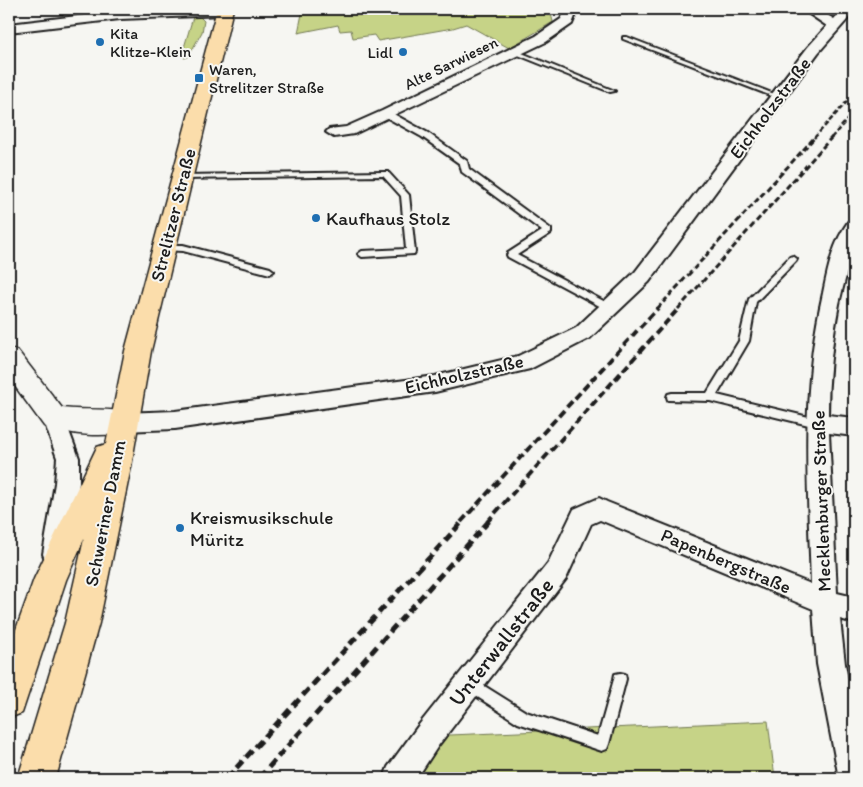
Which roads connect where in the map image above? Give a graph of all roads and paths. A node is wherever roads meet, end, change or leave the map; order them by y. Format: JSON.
{"nodes":[{"id":1,"x":572,"y":9,"type":"edge"},
{"id":2,"x":808,"y":9,"type":"edge"},
{"id":3,"x":850,"y":9,"type":"edge"},
{"id":4,"x":224,"y":10,"type":"edge"},
{"id":5,"x":835,"y":25,"type":"junction"},
{"id":6,"x":9,"y":28,"type":"edge"},
{"id":7,"x":625,"y":38,"type":"dead end"},
{"id":8,"x":515,"y":52,"type":"junction"},
{"id":9,"x":612,"y":91,"type":"dead end"},
{"id":10,"x":779,"y":97,"type":"junction"},
{"id":11,"x":387,"y":114,"type":"junction"},
{"id":12,"x":334,"y":132,"type":"dead end"},
{"id":13,"x":183,"y":177,"type":"junction"},
{"id":14,"x":854,"y":226,"type":"edge"},
{"id":15,"x":165,"y":248,"type":"junction"},
{"id":16,"x":362,"y":254,"type":"dead end"},
{"id":17,"x":793,"y":259,"type":"dead end"},
{"id":18,"x":270,"y":271,"type":"dead end"},
{"id":19,"x":610,"y":308,"type":"junction"},
{"id":20,"x":9,"y":358,"type":"edge"},
{"id":21,"x":672,"y":397,"type":"dead end"},
{"id":22,"x":710,"y":397,"type":"junction"},
{"id":23,"x":54,"y":418,"type":"junction"},
{"id":24,"x":123,"y":422,"type":"junction"},
{"id":25,"x":817,"y":423,"type":"junction"},
{"id":26,"x":854,"y":428,"type":"edge"},
{"id":27,"x":599,"y":509,"type":"joint"},
{"id":28,"x":50,"y":580,"type":"junction"},
{"id":29,"x":825,"y":602,"type":"junction"},
{"id":30,"x":854,"y":610,"type":"edge"},
{"id":31,"x":620,"y":679,"type":"dead end"},
{"id":32,"x":469,"y":683,"type":"junction"},
{"id":33,"x":9,"y":700,"type":"edge"},
{"id":34,"x":37,"y":778,"type":"edge"},
{"id":35,"x":399,"y":778,"type":"edge"},
{"id":36,"x":854,"y":778,"type":"edge"}],
"edges":[{"from":1,"to":8,"type":"street","name":"Alte Sarwiesen"},
{"from":2,"to":5,"type":"street"},
{"from":3,"to":5,"type":"street","name":"Eichholzstraße"},
{"from":4,"to":6,"type":"street"},
{"from":4,"to":13,"type":"main road","name":"Strelitzer Straße"},
{"from":5,"to":10,"type":"street","name":"Eichholzstraße"},
{"from":7,"to":10,"type":"lane"},
{"from":8,"to":9,"type":"lane"},
{"from":8,"to":11,"type":"street","name":"Alte Sarwiesen"},
{"from":10,"to":19,"type":"street","name":"Eichholzstraße"},
{"from":11,"to":12,"type":"street","name":"Alte Sarwiesen"},
{"from":11,"to":19,"type":"lane"},
{"from":13,"to":15,"type":"main road","name":"Strelitzer Straße"},
{"from":13,"to":16,"type":"lane"},
{"from":14,"to":25,"type":"street","name":"Mecklenburger Straße"},
{"from":15,"to":18,"type":"lane"},
{"from":15,"to":24,"type":"main road","name":"Strelitzer Straße"},
{"from":17,"to":22,"type":"lane"},
{"from":19,"to":24,"type":"street","name":"Eichholzstraße"},
{"from":20,"to":23,"type":"main road"},
{"from":21,"to":22,"type":"lane"},
{"from":22,"to":25,"type":"lane"},
{"from":23,"to":24,"type":"main road"},
{"from":23,"to":28,"type":"street"},
{"from":24,"to":28,"type":"main road","name":"Schweriner Damm"},
{"from":24,"to":34,"type":"main road","name":"Schweriner Damm"},
{"from":25,"to":26,"type":"street"},
{"from":25,"to":29,"type":"street","name":"Mecklenburger Straße"},
{"from":27,"to":29,"type":"street","name":"Papenbergstraße"},
{"from":27,"to":32,"type":"street","name":"Unterwallstraße"},
{"from":28,"to":33,"type":"main road","name":"Schweriner Damm"},
{"from":29,"to":30,"type":"street","name":"Papenbergstraße"},
{"from":29,"to":36,"type":"street","name":"Mecklenburger Straße"},
{"from":31,"to":32,"type":"lane"},
{"from":32,"to":35,"type":"street","name":"Unterwallstraße"}]}
